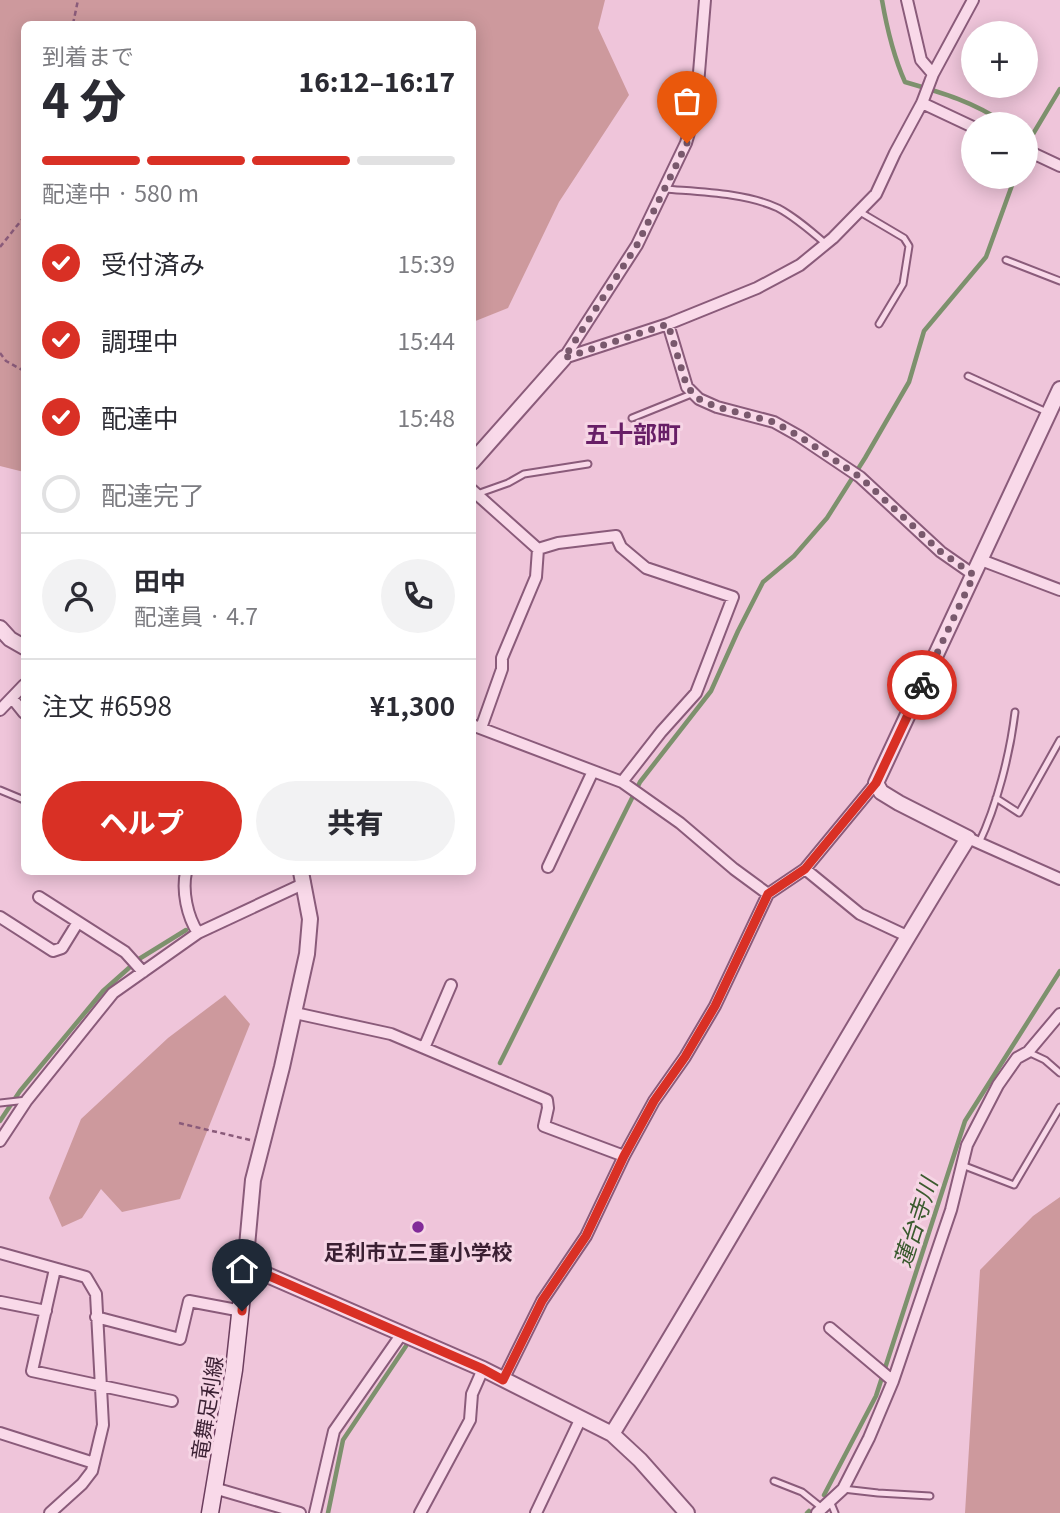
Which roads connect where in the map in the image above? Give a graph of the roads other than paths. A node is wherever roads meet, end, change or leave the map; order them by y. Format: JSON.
{"nodes":[{"id":1,"x":705,"y":0,"type":"edge"},
{"id":2,"x":907,"y":0,"type":"edge"},
{"id":3,"x":973,"y":0,"type":"edge"},
{"id":4,"x":933,"y":74,"type":"junction"},
{"id":5,"x":922,"y":103,"type":"junction"},
{"id":6,"x":961,"y":121,"type":"edge"},
{"id":7,"x":1038,"y":156,"type":"edge"},
{"id":8,"x":1060,"y":166,"type":"edge"},
{"id":9,"x":665,"y":189,"type":"junction"},
{"id":10,"x":860,"y":212,"type":"junction"},
{"id":11,"x":826,"y":244,"type":"junction"},
{"id":12,"x":1006,"y":261,"type":"dead end"},
{"id":13,"x":1060,"y":281,"type":"edge"},
{"id":14,"x":668,"y":324,"type":"junction"},
{"id":15,"x":879,"y":324,"type":"dead end"},
{"id":16,"x":564,"y":358,"type":"junction"},
{"id":17,"x":968,"y":376,"type":"dead end"},
{"id":18,"x":1060,"y":389,"type":"edge"},
{"id":19,"x":694,"y":393,"type":"junction"},
{"id":20,"x":1049,"y":413,"type":"junction"},
{"id":21,"x":632,"y":418,"type":"dead end"},
{"id":22,"x":476,"y":458,"type":"edge"},
{"id":23,"x":588,"y":464,"type":"dead end"},
{"id":24,"x":476,"y":492,"type":"edge"},
{"id":25,"x":476,"y":493,"type":"edge"},
{"id":26,"x":538,"y":549,"type":"junction"},
{"id":27,"x":981,"y":560,"type":"junction"},
{"id":28,"x":974,"y":575,"type":"junction"},
{"id":29,"x":1060,"y":590,"type":"edge"},
{"id":30,"x":0,"y":628,"type":"edge"},
{"id":31,"x":21,"y":645,"type":"edge"},
{"id":32,"x":21,"y":688,"type":"edge"},
{"id":33,"x":12,"y":698,"type":"junction"},
{"id":34,"x":21,"y":709,"type":"edge"},
{"id":35,"x":0,"y":710,"type":"edge"},
{"id":36,"x":1015,"y":712,"type":"dead end"},
{"id":37,"x":477,"y":726,"type":"edge"},
{"id":38,"x":1060,"y":740,"type":"edge"},
{"id":39,"x":593,"y":771,"type":"junction"},
{"id":40,"x":621,"y":782,"type":"junction"},
{"id":41,"x":876,"y":783,"type":"junction"},
{"id":42,"x":0,"y":790,"type":"edge"},
{"id":43,"x":996,"y":798,"type":"junction"},
{"id":44,"x":21,"y":799,"type":"edge"},
{"id":45,"x":973,"y":841,"type":"junction"},
{"id":46,"x":548,"y":867,"type":"dead end"},
{"id":47,"x":805,"y":869,"type":"junction"},
{"id":48,"x":186,"y":875,"type":"edge"},
{"id":49,"x":303,"y":877,"type":"edge"},
{"id":50,"x":1060,"y":879,"type":"edge"},
{"id":51,"x":768,"y":894,"type":"junction"},
{"id":52,"x":39,"y":897,"type":"dead end"},
{"id":53,"x":0,"y":917,"type":"edge"},
{"id":54,"x":78,"y":922,"type":"junction"},
{"id":55,"x":198,"y":933,"type":"junction"},
{"id":56,"x":907,"y":936,"type":"junction"},
{"id":57,"x":143,"y":972,"type":"junction"},
{"id":58,"x":451,"y":985,"type":"dead end"},
{"id":59,"x":295,"y":1013,"type":"junction"},
{"id":60,"x":1060,"y":1014,"type":"edge"},
{"id":61,"x":424,"y":1048,"type":"junction"},
{"id":62,"x":1028,"y":1052,"type":"junction"},
{"id":63,"x":1060,"y":1073,"type":"edge"},
{"id":64,"x":27,"y":1100,"type":"junction"},
{"id":65,"x":0,"y":1102,"type":"edge"},
{"id":66,"x":1060,"y":1107,"type":"edge"},
{"id":67,"x":0,"y":1141,"type":"edge"},
{"id":68,"x":624,"y":1156,"type":"junction"},
{"id":69,"x":962,"y":1165,"type":"junction"},
{"id":70,"x":0,"y":1254,"type":"edge"},
{"id":71,"x":245,"y":1268,"type":"junction"},
{"id":72,"x":55,"y":1269,"type":"junction"},
{"id":73,"x":1,"y":1302,"type":"edge"},
{"id":74,"x":46,"y":1311,"type":"junction"},
{"id":75,"x":242,"y":1311,"type":"junction"},
{"id":76,"x":96,"y":1317,"type":"junction"},
{"id":77,"x":830,"y":1328,"type":"dead end"},
{"id":78,"x":401,"y":1335,"type":"junction"},
{"id":79,"x":483,"y":1369,"type":"junction"},
{"id":80,"x":503,"y":1380,"type":"junction"},
{"id":81,"x":893,"y":1381,"type":"junction"},
{"id":82,"x":100,"y":1386,"type":"junction"},
{"id":83,"x":172,"y":1401,"type":"dead end"},
{"id":84,"x":580,"y":1420,"type":"junction"},
{"id":85,"x":0,"y":1433,"type":"edge"},
{"id":86,"x":612,"y":1434,"type":"junction"},
{"id":87,"x":94,"y":1463,"type":"junction"},
{"id":88,"x":774,"y":1481,"type":"dead end"},
{"id":89,"x":214,"y":1488,"type":"junction"},
{"id":90,"x":843,"y":1489,"type":"junction"},
{"id":91,"x":930,"y":1496,"type":"dead end"},
{"id":92,"x":823,"y":1507,"type":"edge"},
{"id":93,"x":50,"y":1513,"type":"edge"},
{"id":94,"x":210,"y":1513,"type":"edge"},
{"id":95,"x":299,"y":1513,"type":"edge"},
{"id":96,"x":315,"y":1513,"type":"edge"},
{"id":97,"x":420,"y":1513,"type":"edge"},
{"id":98,"x":536,"y":1513,"type":"edge"},
{"id":99,"x":687,"y":1513,"type":"edge"},
{"id":100,"x":835,"y":1513,"type":"edge"}],
"edges":[{"from":1,"to":9,"type":"street"},
{"from":2,"to":4,"type":"street"},
{"from":3,"to":4,"type":"street"},
{"from":4,"to":5,"type":"street"},
{"from":5,"to":6,"type":"street"},
{"from":5,"to":10,"type":"street"},
{"from":7,"to":8,"type":"street"},
{"from":9,"to":11,"type":"lane"},
{"from":9,"to":16,"type":"street"},
{"from":10,"to":11,"type":"street"},
{"from":10,"to":15,"type":"lane"},
{"from":11,"to":14,"type":"street"},
{"from":12,"to":13,"type":"lane"},
{"from":14,"to":16,"type":"street"},
{"from":14,"to":19,"type":"street"},
{"from":16,"to":22,"type":"street"},
{"from":17,"to":20,"type":"lane"},
{"from":18,"to":20,"type":"street"},
{"from":19,"to":21,"type":"lane"},
{"from":19,"to":28,"type":"street"},
{"from":20,"to":27,"type":"street"},
{"from":23,"to":24,"type":"lane"},
{"from":25,"to":26,"type":"street"},
{"from":26,"to":37,"type":"street"},
{"from":26,"to":40,"type":"street"},
{"from":27,"to":28,"type":"street"},
{"from":27,"to":29,"type":"street"},
{"from":28,"to":41,"type":"street"},
{"from":30,"to":31,"type":"street"},
{"from":32,"to":33,"type":"street"},
{"from":33,"to":34,"type":"street"},
{"from":33,"to":35,"type":"street"},
{"from":36,"to":43,"type":"lane"},
{"from":37,"to":39,"type":"street"},
{"from":38,"to":43,"type":"lane"},
{"from":39,"to":40,"type":"street"},
{"from":39,"to":46,"type":"street"},
{"from":40,"to":51,"type":"street"},
{"from":41,"to":45,"type":"street"},
{"from":41,"to":47,"type":"street"},
{"from":42,"to":44,"type":"lane"},
{"from":43,"to":45,"type":"lane"},
{"from":45,"to":50,"type":"street"},
{"from":45,"to":56,"type":"street"},
{"from":47,"to":51,"type":"street"},
{"from":47,"to":56,"type":"street"},
{"from":48,"to":55,"type":"street"},
{"from":49,"to":55,"type":"street"},
{"from":49,"to":59,"type":"street"},
{"from":51,"to":68,"type":"street"},
{"from":52,"to":54,"type":"street"},
{"from":53,"to":54,"type":"street"},
{"from":54,"to":57,"type":"street"},
{"from":55,"to":57,"type":"street"},
{"from":56,"to":86,"type":"street"},
{"from":57,"to":64,"type":"street"},
{"from":58,"to":61,"type":"street"},
{"from":59,"to":61,"type":"street"},
{"from":59,"to":71,"type":"street"},
{"from":60,"to":62,"type":"street"},
{"from":61,"to":68,"type":"street"},
{"from":62,"to":63,"type":"lane"},
{"from":62,"to":69,"type":"street"},
{"from":64,"to":65,"type":"lane"},
{"from":64,"to":67,"type":"street"},
{"from":66,"to":69,"type":"lane"},
{"from":68,"to":80,"type":"street"},
{"from":69,"to":81,"type":"street"},
{"from":70,"to":72,"type":"street"},
{"from":71,"to":75,"type":"main road","name":"竜舞足利線"},
{"from":71,"to":78,"type":"street"},
{"from":72,"to":74,"type":"street"},
{"from":72,"to":76,"type":"street"},
{"from":73,"to":74,"type":"street"},
{"from":74,"to":82,"type":"street"},
{"from":75,"to":76,"type":"street"},
{"from":75,"to":89,"type":"main road","name":"竜舞足利線"},
{"from":76,"to":82,"type":"street"},
{"from":77,"to":81,"type":"street"},
{"from":78,"to":79,"type":"street"},
{"from":78,"to":96,"type":"street"},
{"from":79,"to":80,"type":"street"},
{"from":79,"to":97,"type":"street"},
{"from":80,"to":84,"type":"street"},
{"from":81,"to":90,"type":"street"},
{"from":82,"to":83,"type":"street"},
{"from":82,"to":87,"type":"street"},
{"from":84,"to":86,"type":"street"},
{"from":84,"to":98,"type":"street"},
{"from":85,"to":87,"type":"street"},
{"from":86,"to":99,"type":"street"},
{"from":87,"to":93,"type":"street"},
{"from":88,"to":92,"type":"lane"},
{"from":89,"to":94,"type":"main road","name":"竜舞足利線"},
{"from":89,"to":95,"type":"street"},
{"from":90,"to":91,"type":"lane"},
{"from":90,"to":92,"type":"street"},
{"from":92,"to":100,"type":"lane"}]}
